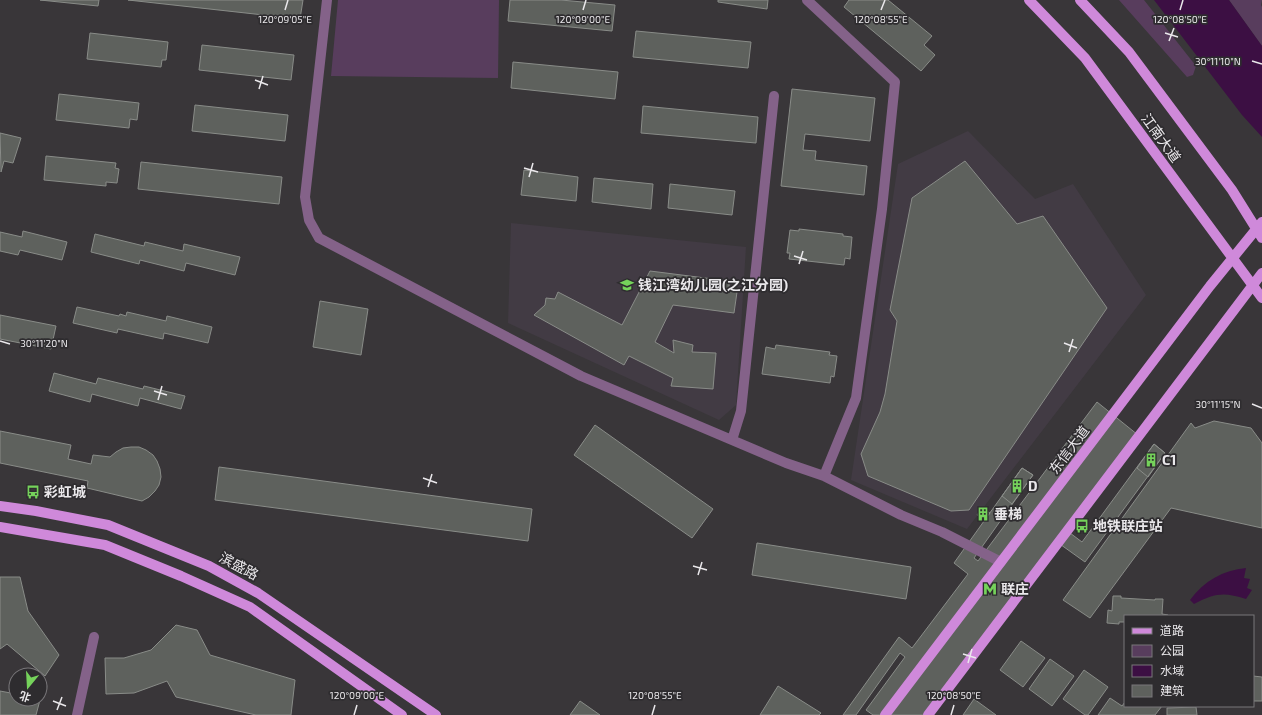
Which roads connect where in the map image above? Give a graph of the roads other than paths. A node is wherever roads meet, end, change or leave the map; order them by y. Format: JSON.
{"nodes":[{"id":1,"x":327,"y":0,"type":"edge"},
{"id":2,"x":807,"y":0,"type":"edge"},
{"id":3,"x":1029,"y":0,"type":"edge"},
{"id":4,"x":1080,"y":0,"type":"edge"},
{"id":5,"x":774,"y":96,"type":"dead end"},
{"id":6,"x":1259,"y":226,"type":"edge"},
{"id":7,"x":1262,"y":238,"type":"edge"},
{"id":8,"x":1233,"y":258,"type":"junction"},
{"id":9,"x":1262,"y":273,"type":"edge"},
{"id":10,"x":1252,"y":285,"type":"junction"},
{"id":11,"x":1262,"y":298,"type":"edge"},
{"id":12,"x":732,"y":440,"type":"junction"},
{"id":13,"x":824,"y":476,"type":"junction"},
{"id":14,"x":0,"y":506,"type":"edge"},
{"id":15,"x":0,"y":526,"type":"edge"},
{"id":16,"x":1001,"y":562,"type":"junction"},
{"id":17,"x":94,"y":636,"type":"dead end"},
{"id":18,"x":77,"y":715,"type":"edge"},
{"id":19,"x":402,"y":715,"type":"edge"},
{"id":20,"x":436,"y":715,"type":"edge"},
{"id":21,"x":885,"y":715,"type":"edge"},
{"id":22,"x":928,"y":715,"type":"edge"}],
"edges":[{"from":1,"to":12,"type":"street"},
{"from":2,"to":13,"type":"street"},
{"from":3,"to":8,"type":"main road","name":"江南大道"},
{"from":4,"to":6,"type":"main road","name":"江南大道"},
{"from":5,"to":12,"type":"street"},
{"from":6,"to":7,"type":"main road","name":"江南大道"},
{"from":6,"to":8,"type":"main road","name":"东信大道"},
{"from":8,"to":10,"type":"main road","name":"江南大道"},
{"from":8,"to":16,"type":"main road","name":"东信大道"},
{"from":9,"to":10,"type":"main road"},
{"from":10,"to":11,"type":"main road","name":"江南大道"},
{"from":10,"to":22,"type":"main road"},
{"from":12,"to":13,"type":"street"},
{"from":13,"to":16,"type":"street"},
{"from":14,"to":20,"type":"main road","name":"滨盛路"},
{"from":15,"to":19,"type":"main road"},
{"from":16,"to":21,"type":"main road","name":"东信大道"},
{"from":17,"to":18,"type":"street"}]}
